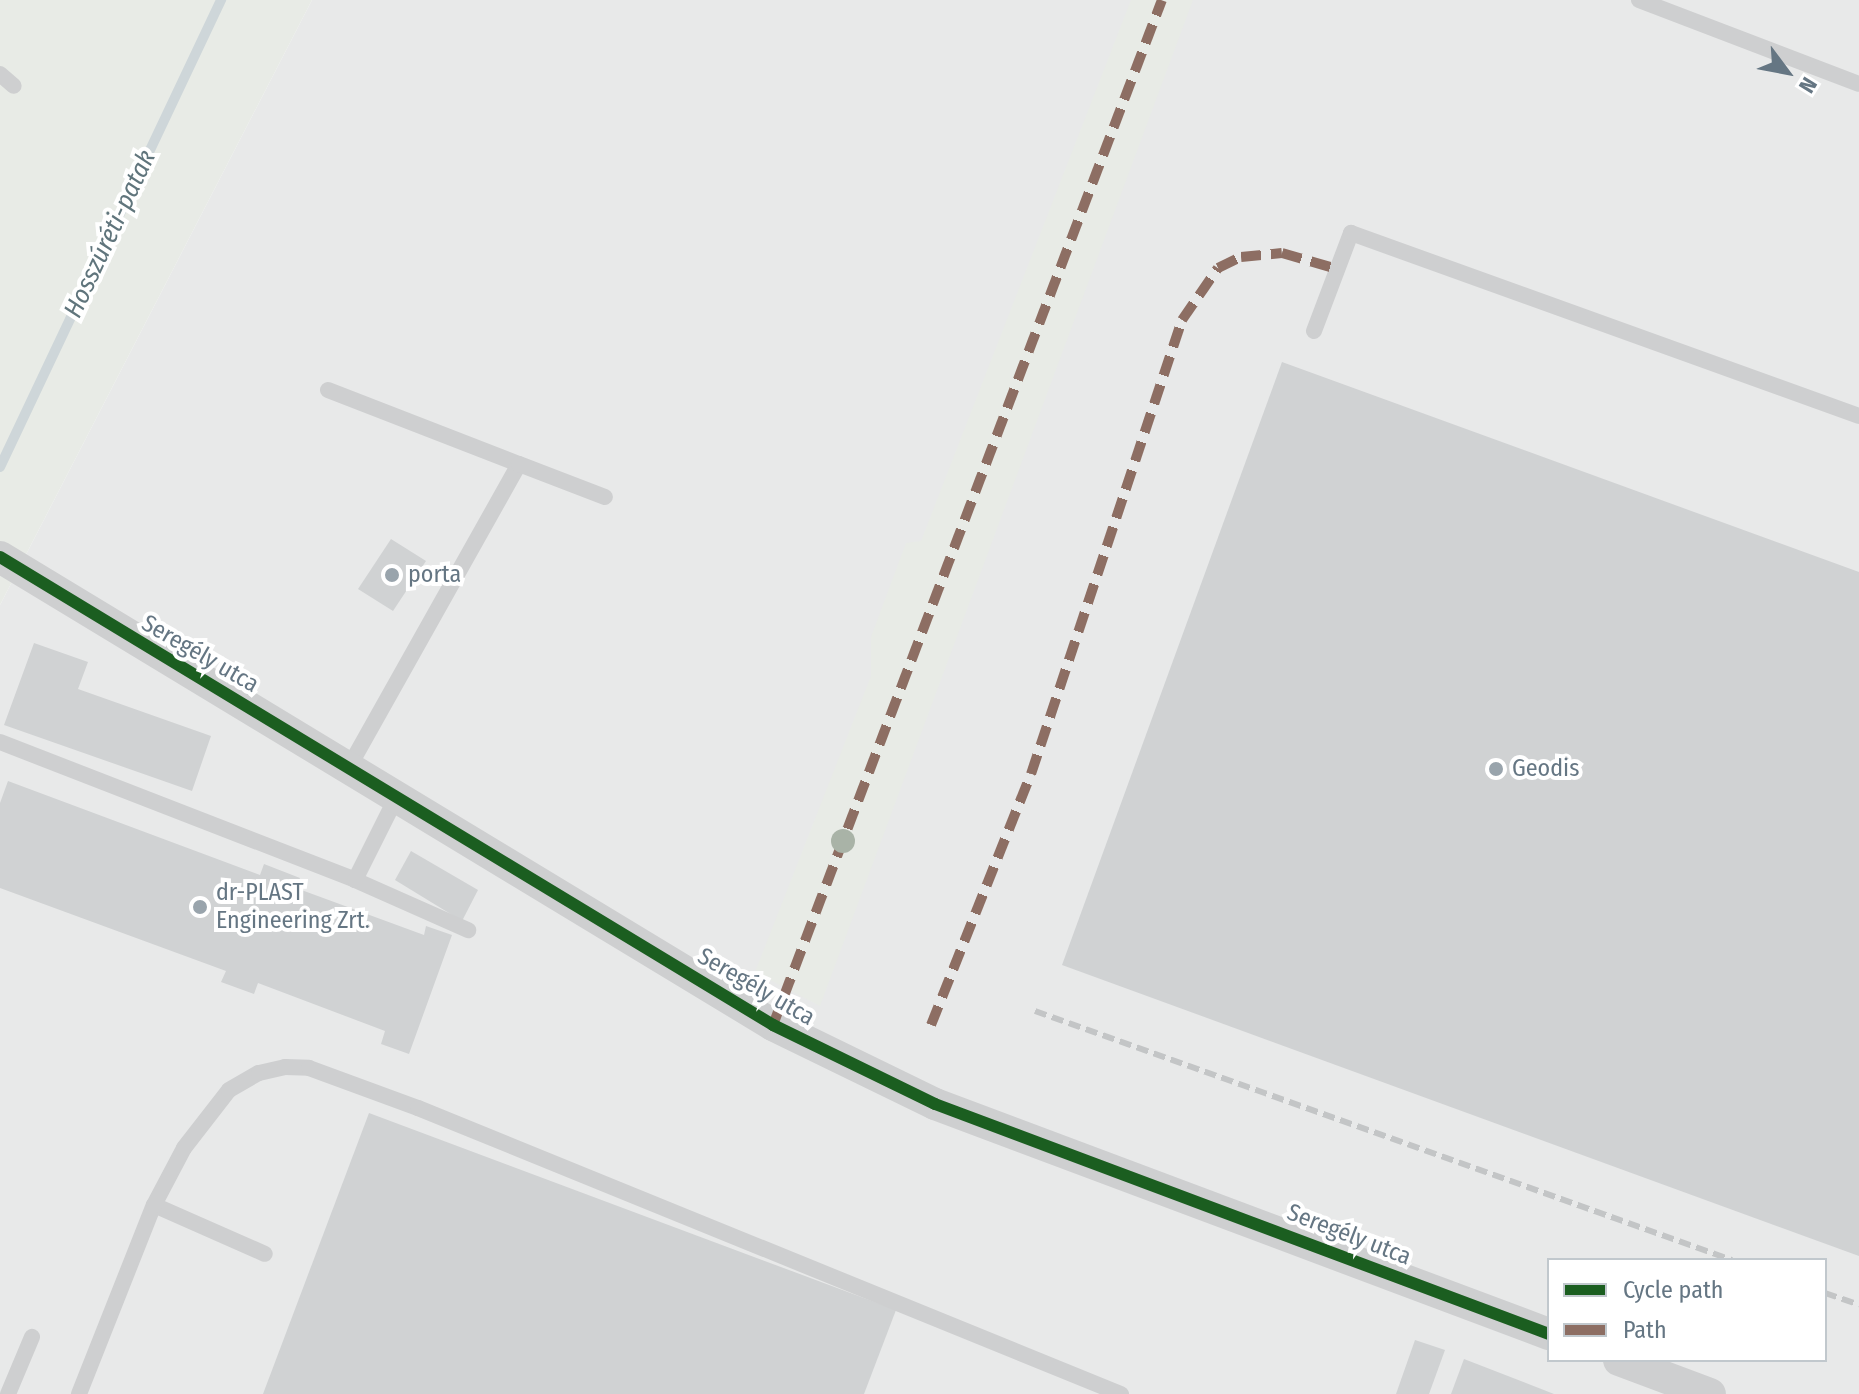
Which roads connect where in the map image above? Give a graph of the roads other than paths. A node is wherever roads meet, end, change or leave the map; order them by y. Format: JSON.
{"nodes":[{"id":1,"x":1639,"y":0,"type":"edge"},
{"id":2,"x":0,"y":74,"type":"edge"},
{"id":3,"x":1859,"y":84,"type":"edge"},
{"id":4,"x":14,"y":86,"type":"dead end"},
{"id":5,"x":1314,"y":331,"type":"dead end"},
{"id":6,"x":328,"y":390,"type":"dead end"},
{"id":7,"x":1859,"y":416,"type":"edge"},
{"id":8,"x":519,"y":464,"type":"junction"},
{"id":9,"x":605,"y":497,"type":"dead end"},
{"id":10,"x":0,"y":557,"type":"edge"},
{"id":11,"x":0,"y":742,"type":"edge"},
{"id":12,"x":349,"y":767,"type":"junction"},
{"id":13,"x":397,"y":796,"type":"junction"},
{"id":14,"x":355,"y":880,"type":"junction"},
{"id":15,"x":468,"y":930,"type":"dead end"},
{"id":16,"x":154,"y":1205,"type":"junction"},
{"id":17,"x":265,"y":1254,"type":"dead end"},
{"id":18,"x":1547,"y":1333,"type":"edge"},
{"id":19,"x":32,"y":1337,"type":"dead end"},
{"id":20,"x":1624,"y":1362,"type":"edge"},
{"id":21,"x":8,"y":1394,"type":"edge"},
{"id":22,"x":79,"y":1394,"type":"edge"},
{"id":23,"x":1121,"y":1394,"type":"edge"},
{"id":24,"x":1710,"y":1394,"type":"edge"}],
"edges":[{"from":1,"to":3,"type":"lane"},
{"from":2,"to":4,"type":"lane"},
{"from":5,"to":7,"type":"lane"},
{"from":6,"to":8,"type":"lane"},
{"from":8,"to":9,"type":"lane"},
{"from":8,"to":12,"type":"lane"},
{"from":10,"to":12,"type":"street","name":"Seregély utca"},
{"from":11,"to":14,"type":"lane"},
{"from":12,"to":13,"type":"street","name":"Seregély utca"},
{"from":13,"to":14,"type":"lane"},
{"from":13,"to":18,"type":"street","name":"Seregély utca"},
{"from":14,"to":15,"type":"lane"},
{"from":16,"to":17,"type":"lane"},
{"from":16,"to":22,"type":"lane"},
{"from":16,"to":23,"type":"lane"},
{"from":19,"to":21,"type":"lane"},
{"from":20,"to":24,"type":"street"}]}
